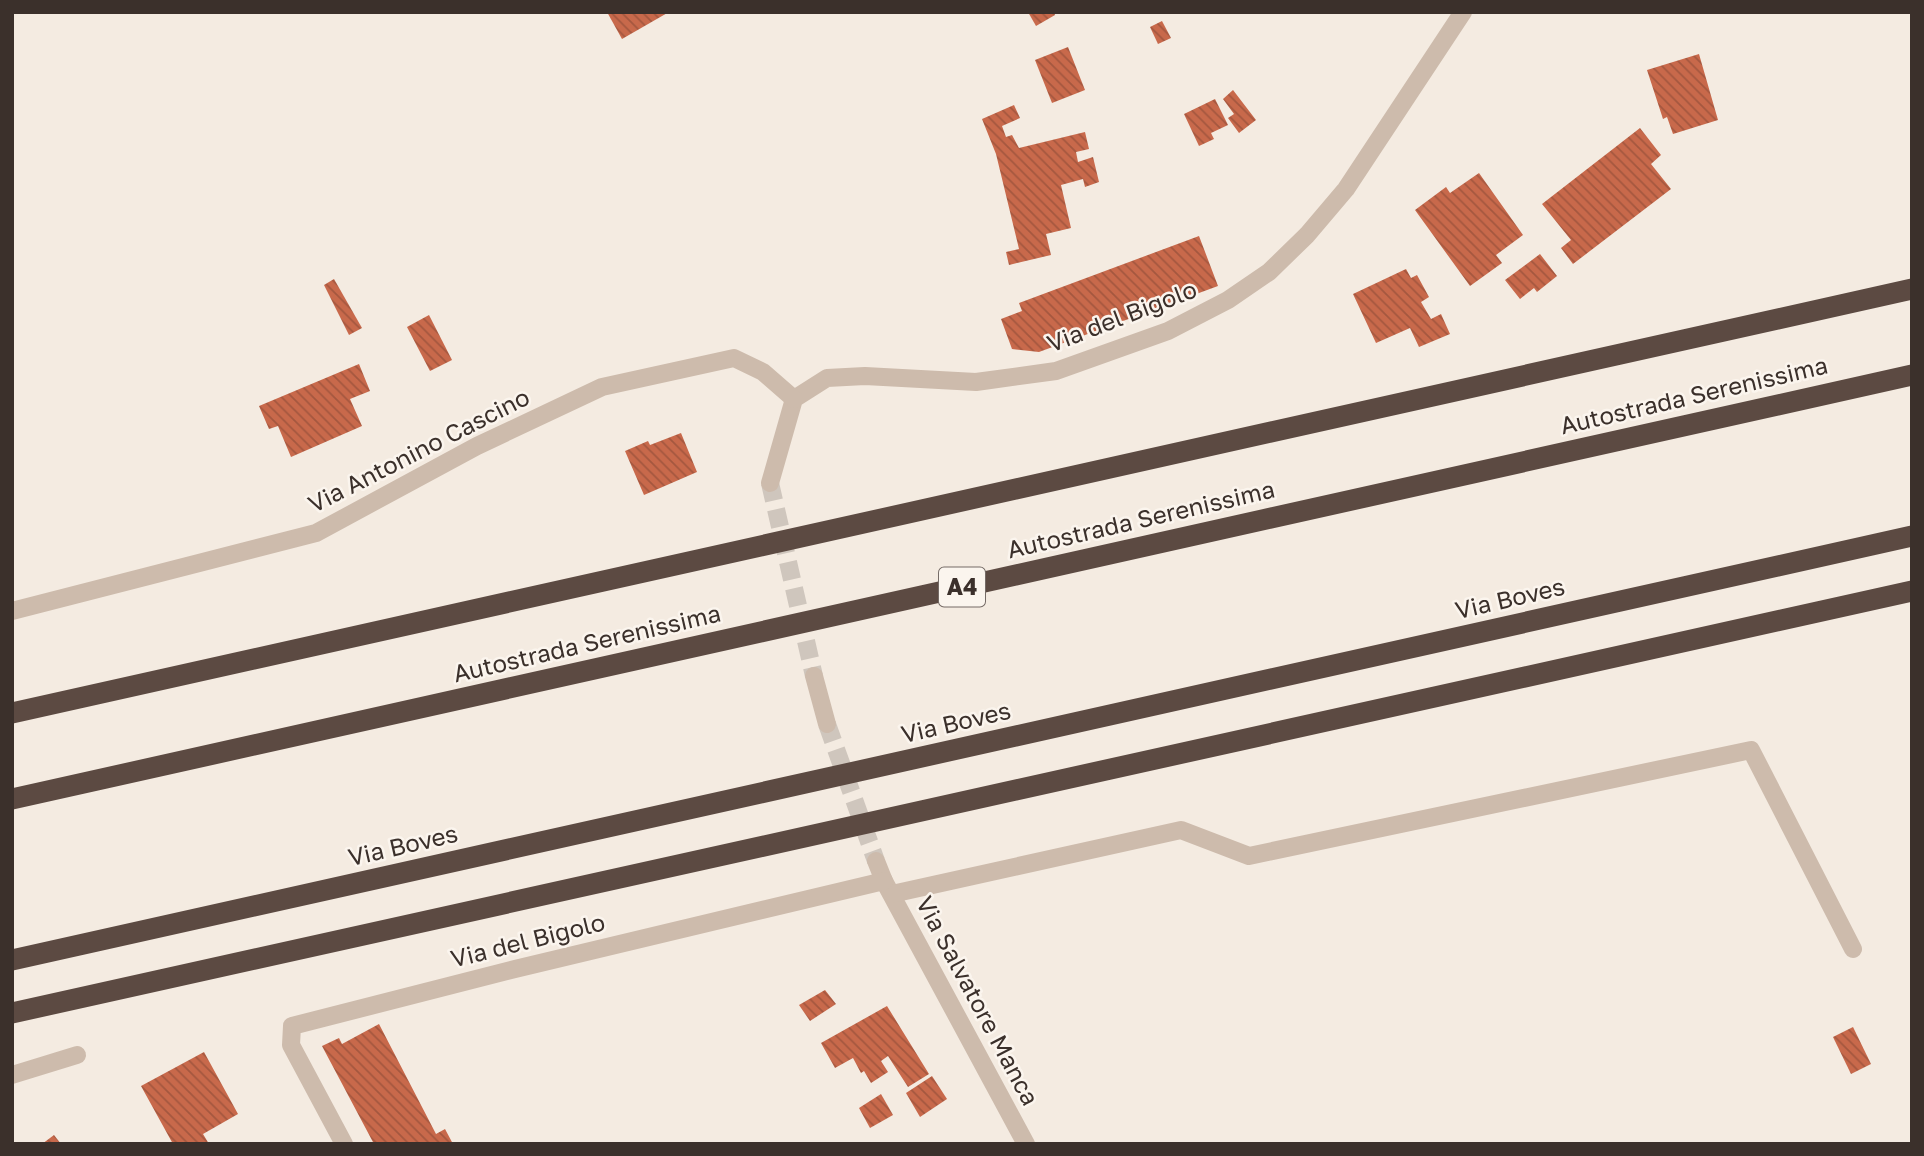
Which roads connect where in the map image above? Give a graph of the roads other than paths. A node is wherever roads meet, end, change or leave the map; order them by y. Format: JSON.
{"nodes":[{"id":1,"x":1463,"y":12,"type":"edge"},
{"id":2,"x":1912,"y":289,"type":"edge"},
{"id":3,"x":1912,"y":375,"type":"edge"},
{"id":4,"x":794,"y":399,"type":"junction"},
{"id":5,"x":770,"y":483,"type":"tunnel mouth"},
{"id":6,"x":1912,"y":536,"type":"edge"},
{"id":7,"x":1912,"y":591,"type":"edge"},
{"id":8,"x":12,"y":611,"type":"edge"},
{"id":9,"x":814,"y":676,"type":"tunnel mouth"},
{"id":10,"x":12,"y":713,"type":"edge"},
{"id":11,"x":827,"y":724,"type":"tunnel mouth"},
{"id":12,"x":12,"y":799,"type":"edge"},
{"id":13,"x":876,"y":861,"type":"tunnel mouth"},
{"id":14,"x":888,"y":888,"type":"junction"},
{"id":15,"x":1853,"y":949,"type":"dead end"},
{"id":16,"x":12,"y":960,"type":"edge"},
{"id":17,"x":12,"y":1013,"type":"edge"},
{"id":18,"x":77,"y":1055,"type":"dead end"},
{"id":19,"x":12,"y":1075,"type":"edge"},
{"id":20,"x":344,"y":1144,"type":"edge"},
{"id":21,"x":1026,"y":1144,"type":"edge"}],
"edges":[{"from":1,"to":4,"type":"street","name":"Via del Bigolo"},
{"from":2,"to":10,"type":"highway"},
{"from":3,"to":12,"type":"highway","name":"Autostrada Serenissima","number":"A4"},
{"from":4,"to":5,"type":"street"},
{"from":4,"to":8,"type":"street","name":"Via Antonino Cascino"},
{"from":6,"to":16,"type":"highway","name":"Via Boves"},
{"from":7,"to":17,"type":"highway"},
{"from":9,"to":11,"type":"street"},
{"from":13,"to":14,"type":"street"},
{"from":14,"to":15,"type":"street"},
{"from":14,"to":20,"type":"street","name":"Via del Bigolo"},
{"from":14,"to":21,"type":"street","name":"Via Salvatore Manca"},
{"from":18,"to":19,"type":"street"}]}
